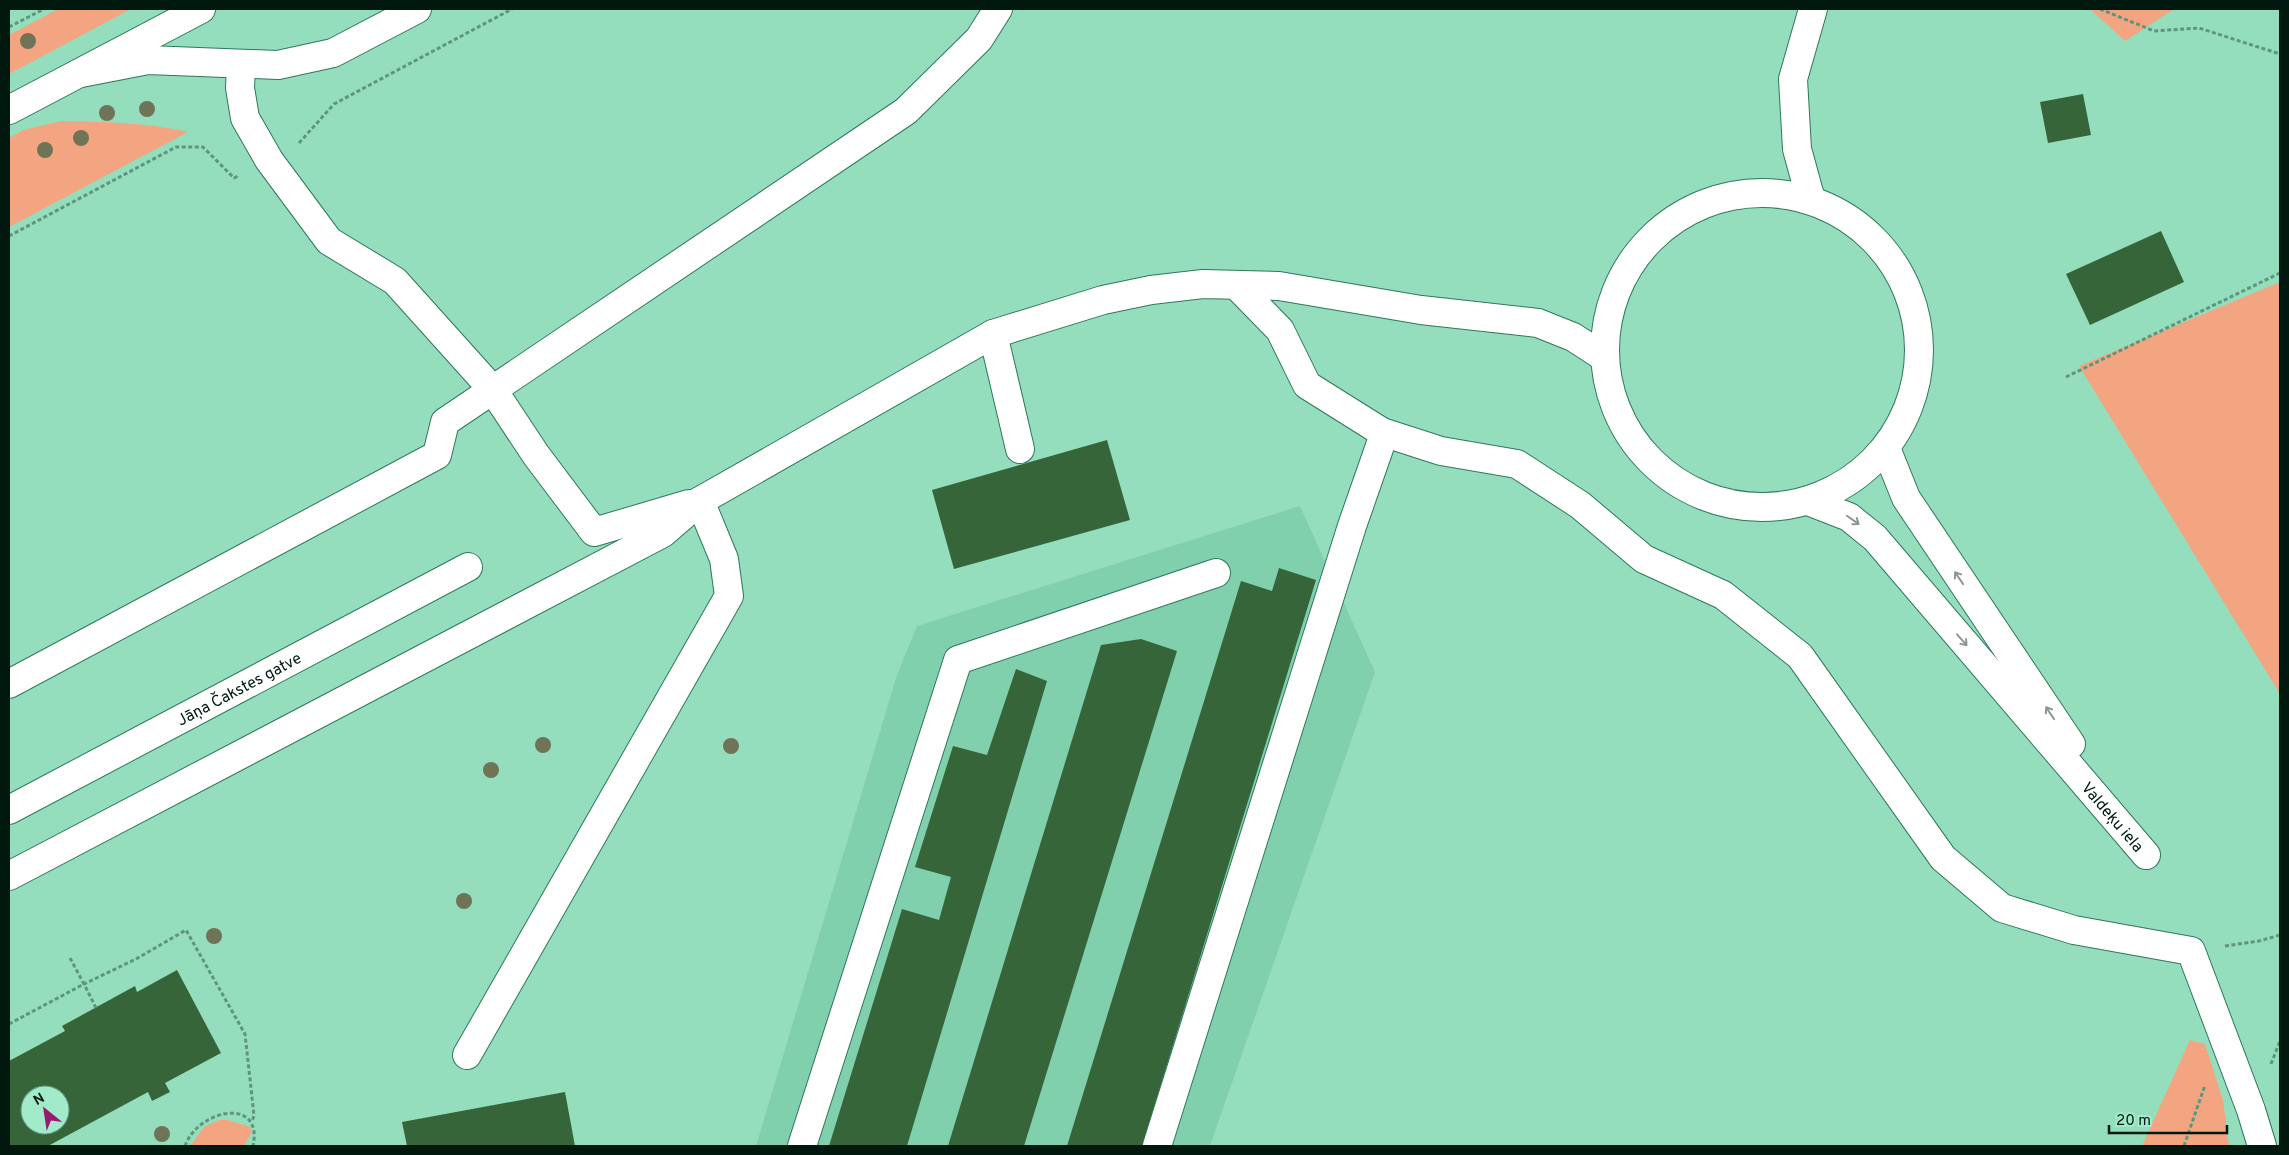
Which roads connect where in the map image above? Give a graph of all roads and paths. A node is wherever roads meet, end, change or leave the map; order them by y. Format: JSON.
{"nodes":[{"id":1,"x":44,"y":9,"type":"edge"},
{"id":2,"x":201,"y":9,"type":"edge"},
{"id":3,"x":417,"y":9,"type":"edge"},
{"id":4,"x":512,"y":9,"type":"edge"},
{"id":5,"x":998,"y":9,"type":"edge"},
{"id":6,"x":1814,"y":9,"type":"edge"},
{"id":7,"x":2100,"y":9,"type":"edge"},
{"id":8,"x":9,"y":27,"type":"edge"},
{"id":9,"x":2280,"y":54,"type":"edge"},
{"id":10,"x":242,"y":64,"type":"junction"},
{"id":11,"x":81,"y":73,"type":"junction"},
{"id":12,"x":9,"y":110,"type":"edge"},
{"id":13,"x":269,"y":160,"type":"junction"},
{"id":14,"x":1811,"y":200,"type":"junction"},
{"id":15,"x":9,"y":236,"type":"edge"},
{"id":16,"x":2280,"y":273,"type":"edge"},
{"id":17,"x":1236,"y":285,"type":"junction"},
{"id":18,"x":993,"y":334,"type":"junction"},
{"id":19,"x":1604,"y":358,"type":"junction"},
{"id":20,"x":2066,"y":377,"type":"dead end"},
{"id":21,"x":493,"y":390,"type":"junction"},
{"id":22,"x":1382,"y":432,"type":"junction"},
{"id":23,"x":1886,"y":448,"type":"junction"},
{"id":24,"x":1020,"y":449,"type":"dead end"},
{"id":25,"x":700,"y":501,"type":"junction"},
{"id":26,"x":1808,"y":501,"type":"junction"},
{"id":27,"x":468,"y":566,"type":"dead end"},
{"id":28,"x":1216,"y":573,"type":"dead end"},
{"id":29,"x":9,"y":684,"type":"edge"},
{"id":30,"x":9,"y":810,"type":"edge"},
{"id":31,"x":9,"y":876,"type":"edge"},
{"id":32,"x":2280,"y":935,"type":"edge"},
{"id":33,"x":2191,"y":951,"type":"junction"},
{"id":34,"x":70,"y":958,"type":"dead end"},
{"id":35,"x":84,"y":984,"type":"junction"},
{"id":36,"x":96,"y":1008,"type":"dead end"},
{"id":37,"x":9,"y":1024,"type":"edge"},
{"id":38,"x":2222,"y":1034,"type":"junction"},
{"id":39,"x":467,"y":1055,"type":"dead end"},
{"id":40,"x":252,"y":1121,"type":"junction"},
{"id":41,"x":185,"y":1146,"type":"edge"},
{"id":42,"x":253,"y":1146,"type":"edge"},
{"id":43,"x":802,"y":1146,"type":"edge"},
{"id":44,"x":1157,"y":1146,"type":"edge"},
{"id":45,"x":2184,"y":1146,"type":"edge"},
{"id":46,"x":2262,"y":1146,"type":"edge"}],
"edges":[{"from":1,"to":8,"type":"path"},
{"from":2,"to":11,"type":"street"},
{"from":3,"to":10,"type":"street"},
{"from":4,"to":13,"type":"path"},
{"from":5,"to":21,"type":"street"},
{"from":6,"to":14,"type":"street"},
{"from":7,"to":9,"type":"path"},
{"from":10,"to":11,"type":"street"},
{"from":10,"to":13,"type":"street"},
{"from":11,"to":12,"type":"street"},
{"from":13,"to":15,"type":"path"},
{"from":13,"to":21,"type":"street"},
{"from":14,"to":19,"type":"street"},
{"from":14,"to":23,"type":"street"},
{"from":16,"to":20,"type":"path"},
{"from":17,"to":18,"type":"street"},
{"from":17,"to":19,"type":"street"},
{"from":17,"to":22,"type":"street"},
{"from":18,"to":24,"type":"street"},
{"from":18,"to":25,"type":"street"},
{"from":19,"to":26,"type":"street"},
{"from":21,"to":25,"type":"street"},
{"from":21,"to":29,"type":"street"},
{"from":22,"to":33,"type":"street"},
{"from":22,"to":44,"type":"street"},
{"from":23,"to":26,"type":"street"},
{"from":26,"to":23,"type":"street","name":"Valdeķu iela","one_way":true},
{"from":25,"to":31,"type":"street"},
{"from":25,"to":39,"type":"street"},
{"from":27,"to":30,"type":"street","name":"Jāņa Čakstes gatve"},
{"from":28,"to":43,"type":"street"},
{"from":32,"to":33,"type":"path"},
{"from":33,"to":38,"type":"street"},
{"from":34,"to":35,"type":"path"},
{"from":35,"to":36,"type":"path"},
{"from":35,"to":37,"type":"path"},
{"from":35,"to":40,"type":"path"},
{"from":38,"to":45,"type":"path"},
{"from":38,"to":46,"type":"street"},
{"from":40,"to":41,"type":"path"},
{"from":40,"to":42,"type":"path"}]}
